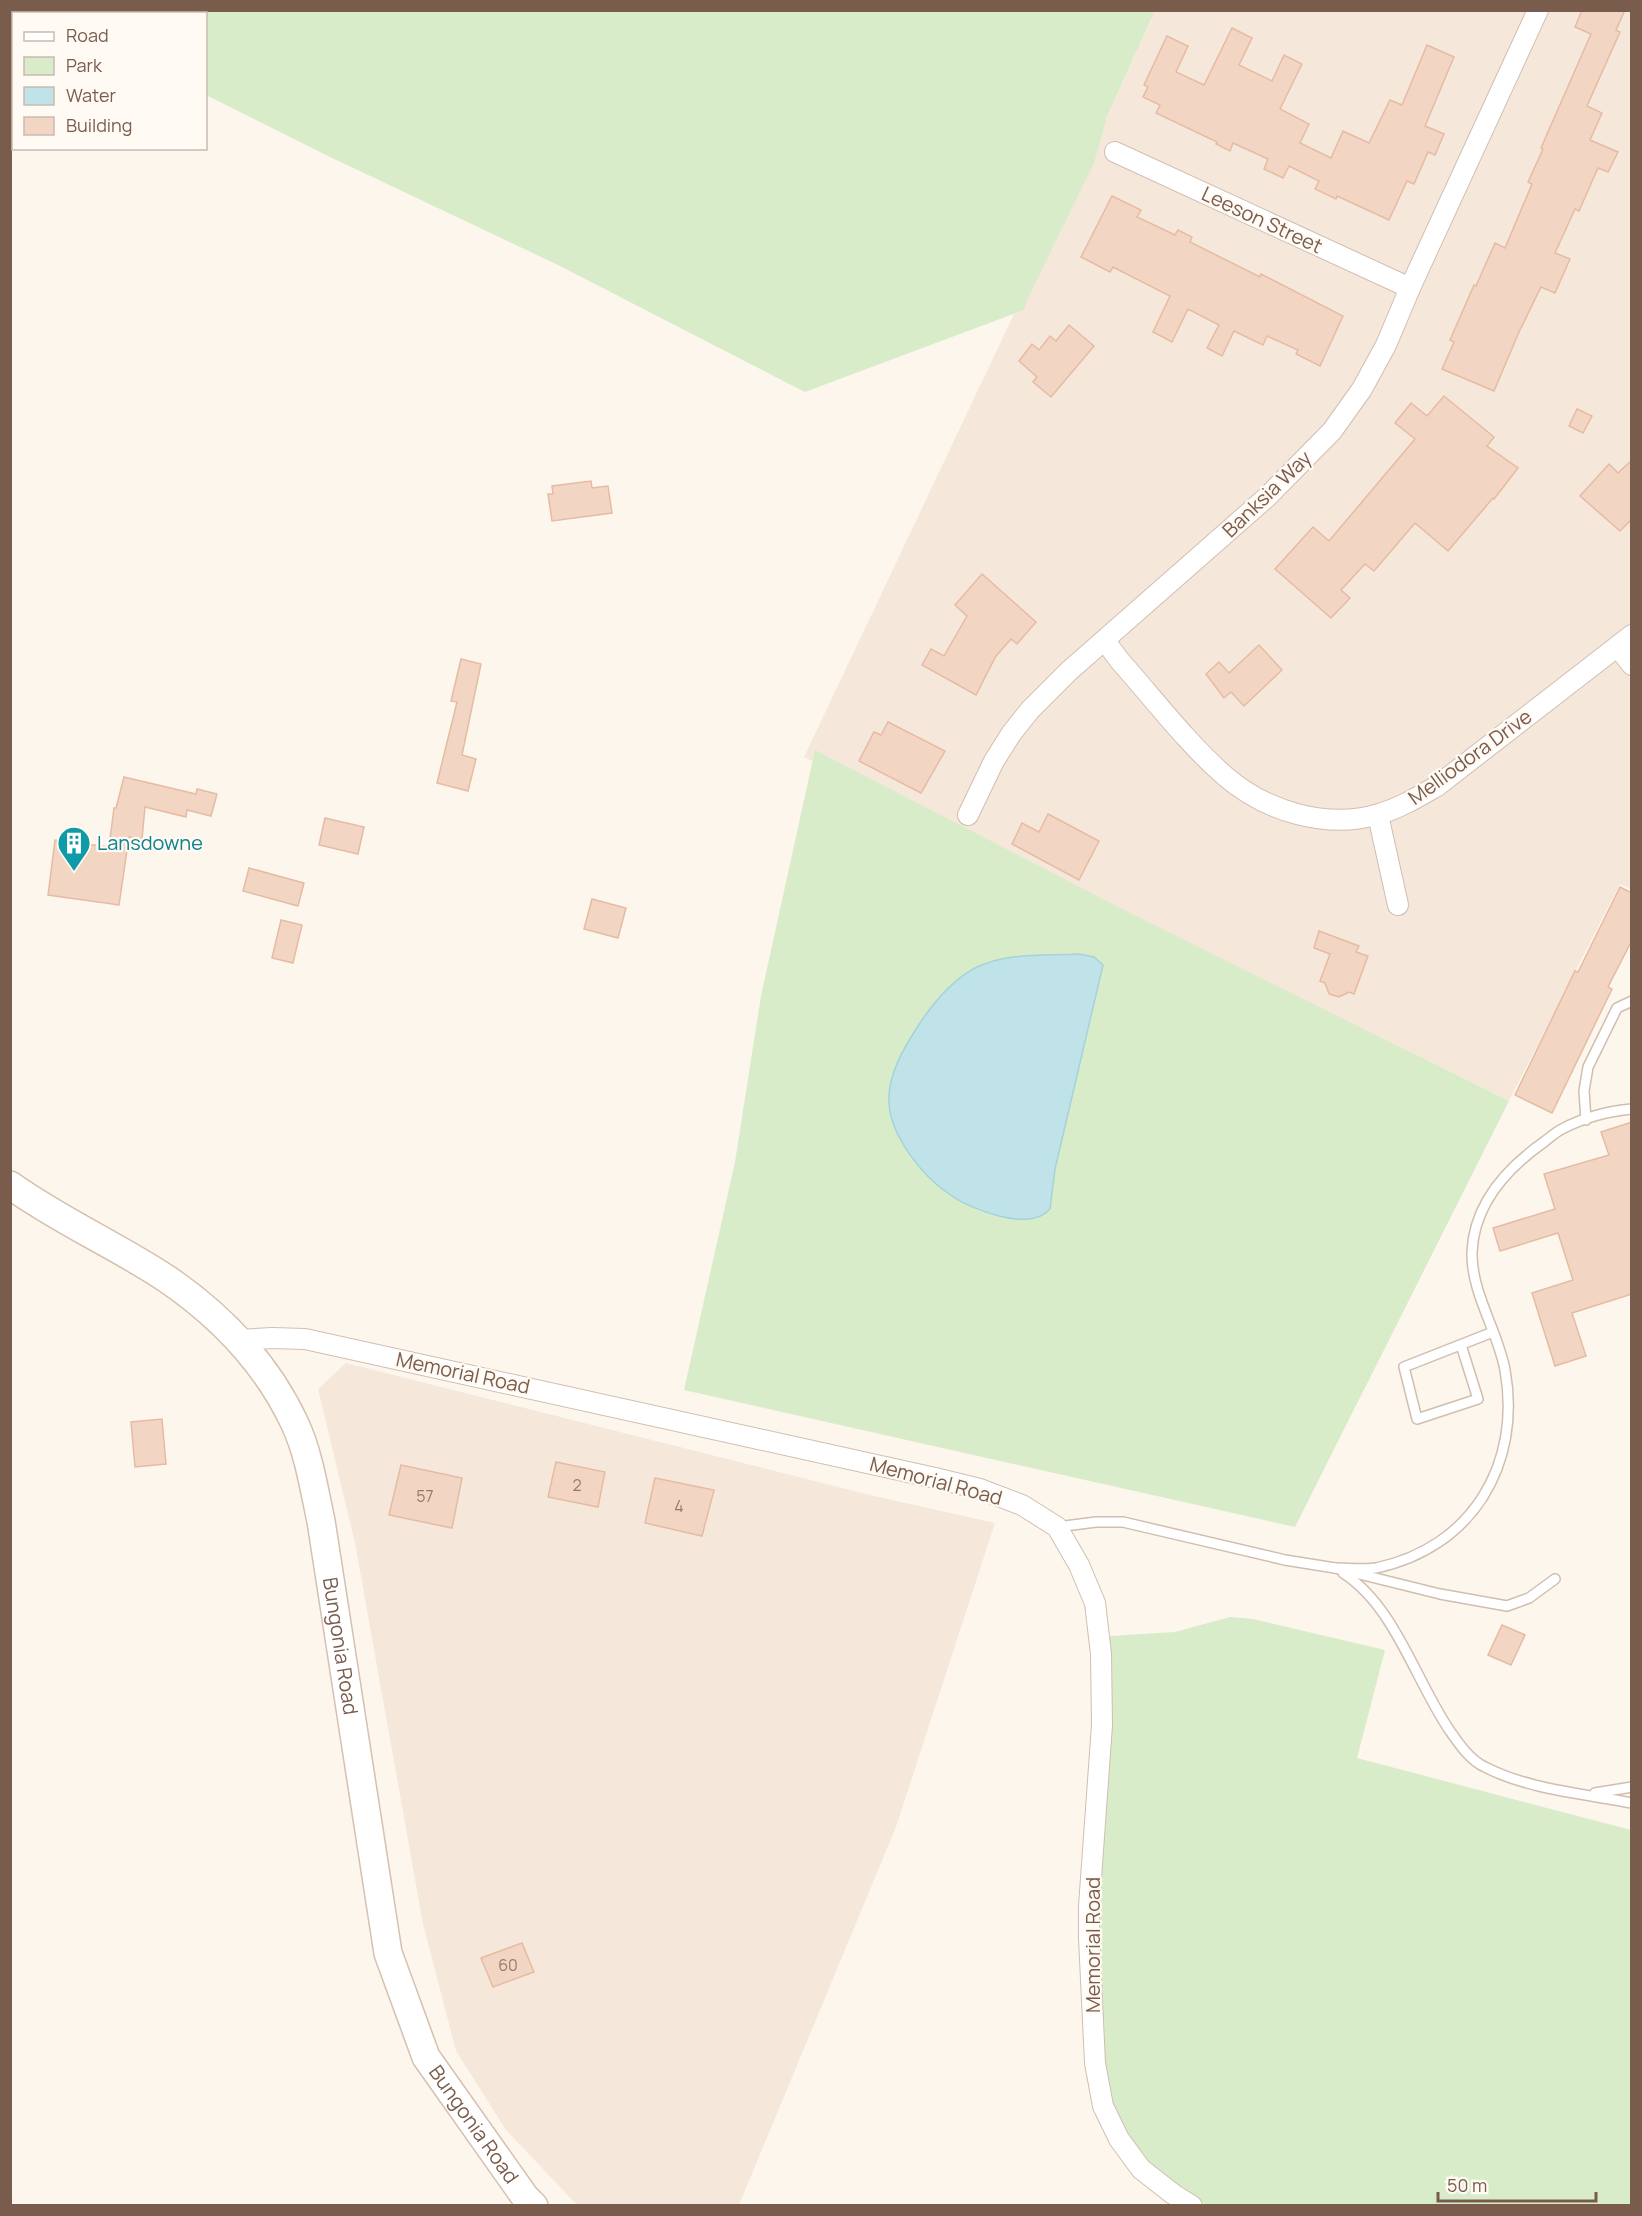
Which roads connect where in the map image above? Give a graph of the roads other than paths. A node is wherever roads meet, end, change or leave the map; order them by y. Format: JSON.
{"nodes":[{"id":1,"x":1538,"y":10,"type":"edge"},
{"id":2,"x":1115,"y":152,"type":"dead end"},
{"id":3,"x":1410,"y":288,"type":"junction"},
{"id":4,"x":1105,"y":641,"type":"junction"},
{"id":5,"x":1625,"y":641,"type":"edge"},
{"id":6,"x":1632,"y":665,"type":"edge"},
{"id":7,"x":968,"y":815,"type":"dead end"},
{"id":8,"x":1378,"y":815,"type":"junction"},
{"id":9,"x":1398,"y":905,"type":"dead end"},
{"id":10,"x":1632,"y":1001,"type":"edge"},
{"id":11,"x":1632,"y":1098,"type":"edge"},
{"id":12,"x":1630,"y":1109,"type":"edge"},
{"id":13,"x":1586,"y":1120,"type":"junction"},
{"id":14,"x":10,"y":1185,"type":"edge"},
{"id":15,"x":1493,"y":1332,"type":"junction"},
{"id":16,"x":239,"y":1340,"type":"junction"},
{"id":17,"x":1461,"y":1345,"type":"junction"},
{"id":18,"x":1057,"y":1527,"type":"junction"},
{"id":19,"x":1335,"y":1568,"type":"junction"},
{"id":20,"x":1555,"y":1579,"type":"dead end"},
{"id":21,"x":1632,"y":1787,"type":"edge"},
{"id":22,"x":1587,"y":1794,"type":"junction"},
{"id":23,"x":1632,"y":1803,"type":"edge"},
{"id":24,"x":534,"y":2205,"type":"edge"},
{"id":25,"x":1192,"y":2205,"type":"edge"}],
"edges":[{"from":1,"to":3,"type":"street","name":"Banksia Way"},
{"from":2,"to":3,"type":"street","name":"Leeson Street"},
{"from":3,"to":4,"type":"street","name":"Banksia Way"},
{"from":4,"to":7,"type":"street","name":"Banksia Way"},
{"from":4,"to":8,"type":"street","name":"Melliodora Drive"},
{"from":5,"to":6,"type":"street"},
{"from":5,"to":8,"type":"street","name":"Melliodora Drive"},
{"from":8,"to":9,"type":"street"},
{"from":10,"to":13,"type":"lane"},
{"from":11,"to":12,"type":"lane"},
{"from":12,"to":13,"type":"lane"},
{"from":13,"to":15,"type":"lane"},
{"from":14,"to":16,"type":"street","name":"Bungonia Road"},
{"from":15,"to":17,"type":"lane"},
{"from":15,"to":19,"type":"lane"},
{"from":16,"to":18,"type":"street","name":"Memorial Road"},
{"from":16,"to":24,"type":"street","name":"Bungonia Road"},
{"from":17,"to":17,"type":"lane"},
{"from":18,"to":19,"type":"lane"},
{"from":18,"to":25,"type":"street","name":"Memorial Road"},
{"from":19,"to":20,"type":"lane"},
{"from":19,"to":22,"type":"lane"},
{"from":21,"to":22,"type":"lane"},
{"from":22,"to":23,"type":"lane"}]}
